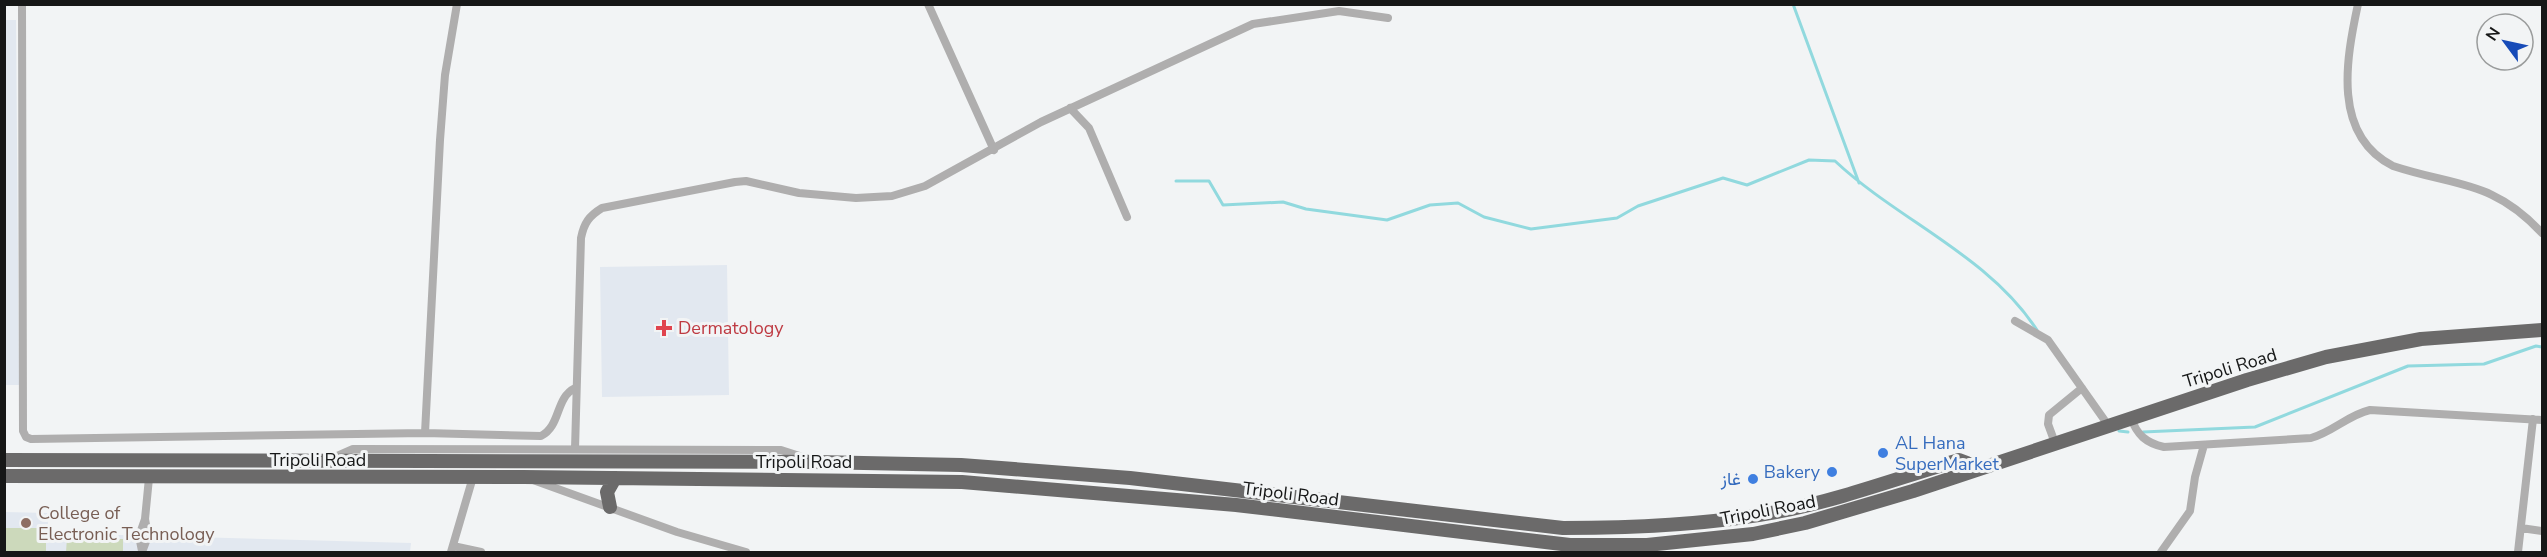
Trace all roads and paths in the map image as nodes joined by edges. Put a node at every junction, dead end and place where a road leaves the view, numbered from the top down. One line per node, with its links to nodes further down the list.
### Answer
1 (22, 4): 18 (street)
2 (457, 4): 18 (street)
3 (928, 4): 8 (street)
4 (2358, 4): 10 (street)
5 (1340, 8): 6 (street); 7 (street)
6 (1388, 18)
7 (1070, 108): 8 (street); 9 (street)
8 (993, 150): 13 (street)
9 (1127, 217)
10 (2542, 233)
11 (2015, 321): 14 (street)
12 (2542, 330): 15 (highway, Tripoli Road)
13 (575, 388): 18 (street); 21 (street)
14 (2082, 388): 17 (street); 19 (street)
15 (2131, 418): 17 (highway, Tripoli Road); 20 (street)
16 (2538, 420): 20 (street); 32 (street)
17 (2108, 425): 19 (highway, Tripoli Road)
18 (425, 433)
19 (2055, 443): 25 (highway, Tripoli Road)
20 (2204, 445): 40 (street)
21 (575, 449): 23 (street); 24 (street)
22 (4, 460): 23 (highway)
23 (327, 461): 24 (highway)
24 (815, 462): 25 (highway)
25 (1974, 470): 36 (highway, Tripoli Road)
26 (4, 476): 29 (highway, Tripoli Road)
27 (473, 477): 28 (highway, Tripoli Road); 29 (highway, Tripoli Road); 34 (street)
28 (524, 477): 30 (highway, Tripoli Road); 31 (street)
29 (149, 478): 37 (street)
30 (615, 478): 31 (highway); 35 (highway, Tripoli Road)
31 (610, 507): 39 (street)
32 (2521, 528): 33 (street); 41 (street)
33 (2542, 531)
34 (452, 549): 38 (street)
35 (1568, 549): 36 (highway, Tripoli Road)
36 (1608, 549)
37 (142, 552)
38 (481, 552)
39 (746, 552)
40 (2161, 552)
41 (2518, 552)

